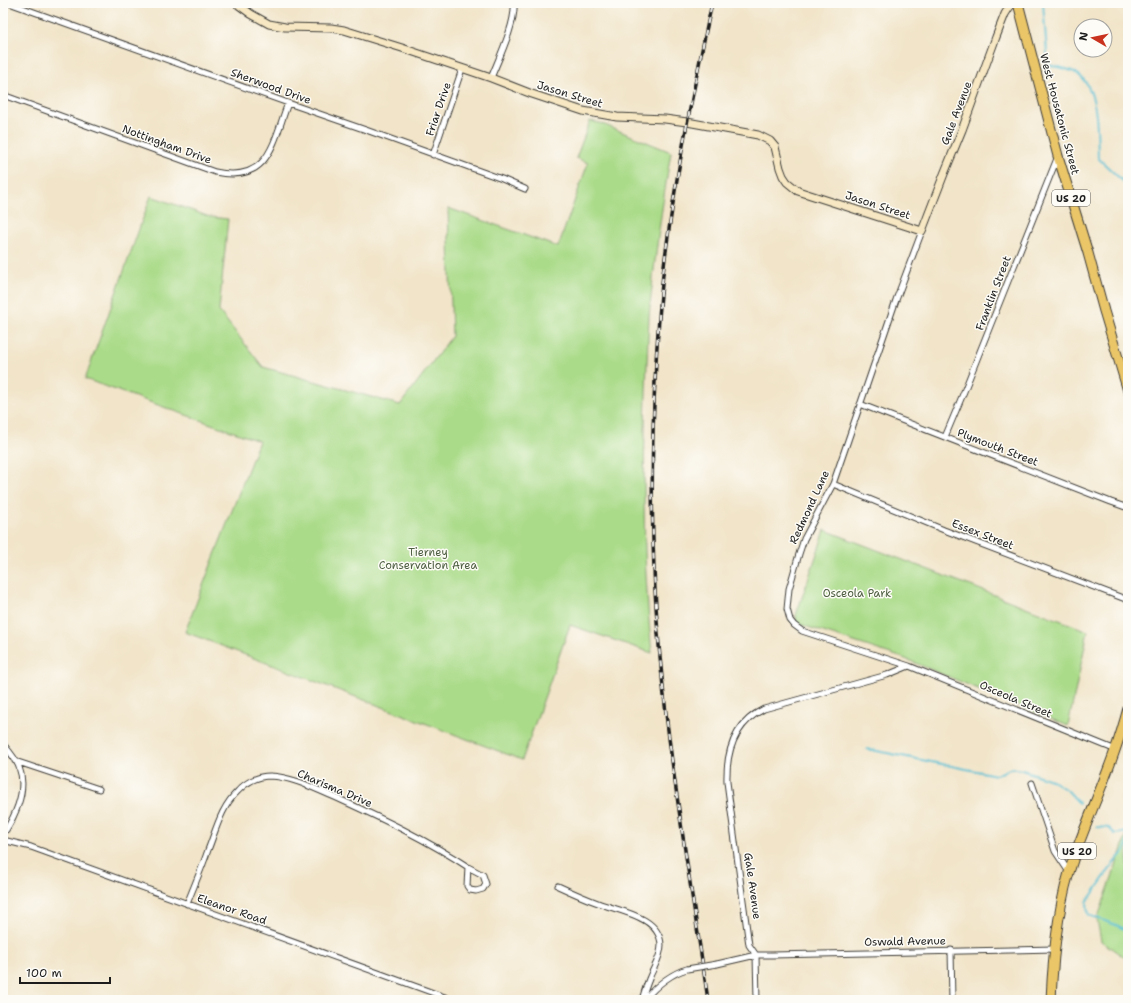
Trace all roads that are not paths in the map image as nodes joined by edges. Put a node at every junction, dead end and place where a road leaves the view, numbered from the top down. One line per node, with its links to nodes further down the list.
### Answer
1 (4, 3): 7 (street)
2 (9, 3): 11 (street, Sherwood Drive)
3 (236, 3): 8 (street, Jason Street)
4 (514, 3): 9 (street)
5 (1012, 3): 15 (street, Gale Avenue)
6 (1018, 3): 13 (highway, West Housatonic Street / US 20)
7 (3, 7)
8 (462, 69): 9 (street, Jason Street); 12 (street, Friar Drive)
9 (491, 78): 15 (street, Jason Street)
10 (3, 95): 11 (street, Nottingham Drive)
11 (288, 104): 12 (street, Sherwood Drive)
12 (432, 155): 14 (street, Sherwood Drive)
13 (1058, 156): 16 (highway, West Housatonic Street / US 20); 18 (street, Franklin Street)
14 (524, 189)
15 (922, 231): 17 (street, Redmond Lane)
16 (1128, 391)
17 (860, 404): 18 (street, Plymouth Street); 19 (street, Redmond Lane)
18 (945, 437): 20 (street, Plymouth Street)
19 (833, 484): 21 (street, Essex Street); 22 (street, Redmond Lane)
20 (1128, 508)
21 (1128, 600)
22 (909, 666): 25 (street, Osceola Street); 37 (street, Gale Avenue)
23 (1128, 708): 25 (highway, US 20)
24 (3, 744): 26 (street)
25 (1116, 750): 32 (highway, US 20)
26 (15, 761): 28 (street); 29 (street)
27 (1032, 783): 32 (street)
28 (99, 789)
29 (3, 831)
30 (3, 840): 34 (street, Eleanor Road)
31 (468, 867): 31 (street, Charisma Drive); 34 (street, Charisma Drive)
32 (1070, 872): 35 (highway, US 20)
33 (558, 886): 39 (street)
34 (187, 904): 38 (street, Eleanor Road)
35 (1055, 949): 36 (street, Oswald Avenue); 42 (highway, US 20)
36 (951, 950): 37 (street, Oswald Avenue); 41 (street)
37 (756, 955): 39 (street, bridge); 40 (street)
38 (454, 1000)
39 (643, 1000)
40 (757, 1000)
41 (952, 1000)
42 (1051, 1000)

